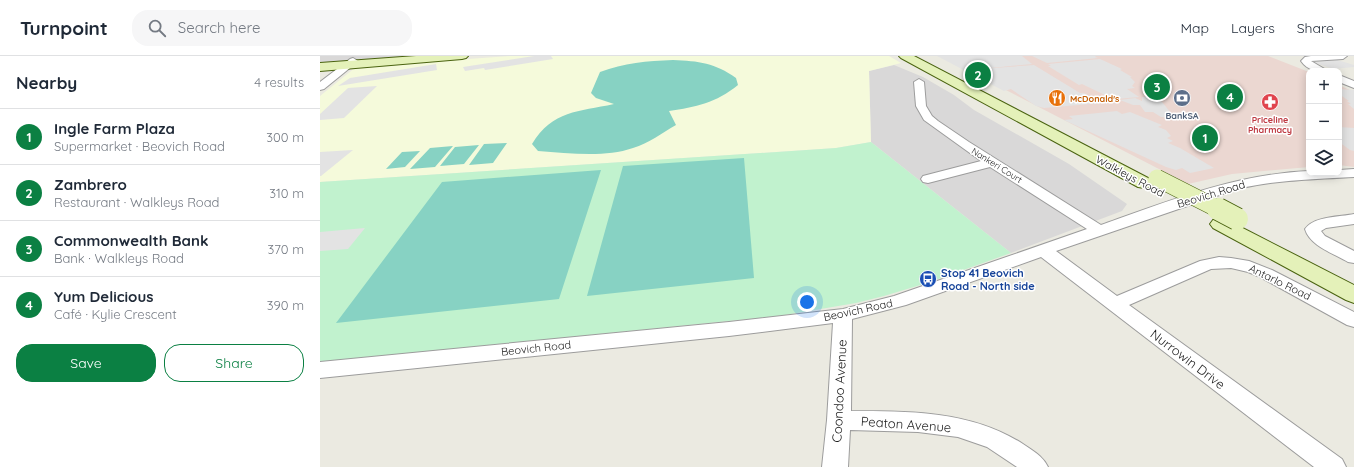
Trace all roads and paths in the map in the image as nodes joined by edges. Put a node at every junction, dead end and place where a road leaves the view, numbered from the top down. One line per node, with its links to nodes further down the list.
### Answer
1 (413, 56): 7 (main road)
2 (462, 56): 7 (main road)
3 (905, 56): 17 (main road, Walkleys Road)
4 (920, 56): 17 (main road, Walkleys Road)
5 (1343, 56): 9 (street)
6 (320, 63): 7 (main road)
7 (350, 63): 8 (main road); 13 (street)
8 (320, 67)
9 (1316, 68)
10 (1342, 79): 12 (street)
11 (919, 82): 14 (street, Nankeri Court)
12 (1354, 85)
13 (320, 87)
14 (992, 162): 16 (street); 20 (street, Nankeri Court)
15 (1354, 173): 20 (street, Beovich Road)
16 (928, 179)
17 (1150, 181): 19 (main road, Walkleys Road)
18 (1354, 219): 22 (street)
19 (1228, 222): 23 (main road, Walkleys Road); 24 (main road, Walkleys Road)
20 (1100, 231): 21 (street, Beovich Road)
21 (1043, 250): 25 (street, Nurrowin Drive); 26 (street, Beovich Road)
22 (1354, 258)
23 (1354, 279)
24 (1354, 295)
25 (1114, 304): 27 (street, Antarlo Road); 32 (street, Nurrowin Drive)
26 (843, 315): 28 (street, Beovich Road); 29 (street, Coondoo Avenue)
27 (1354, 320)
28 (320, 370)
29 (838, 420): 30 (street, Coondoo Avenue); 31 (street, Peaton Avenue)
30 (835, 467)
31 (1035, 467)
32 (1333, 467)

